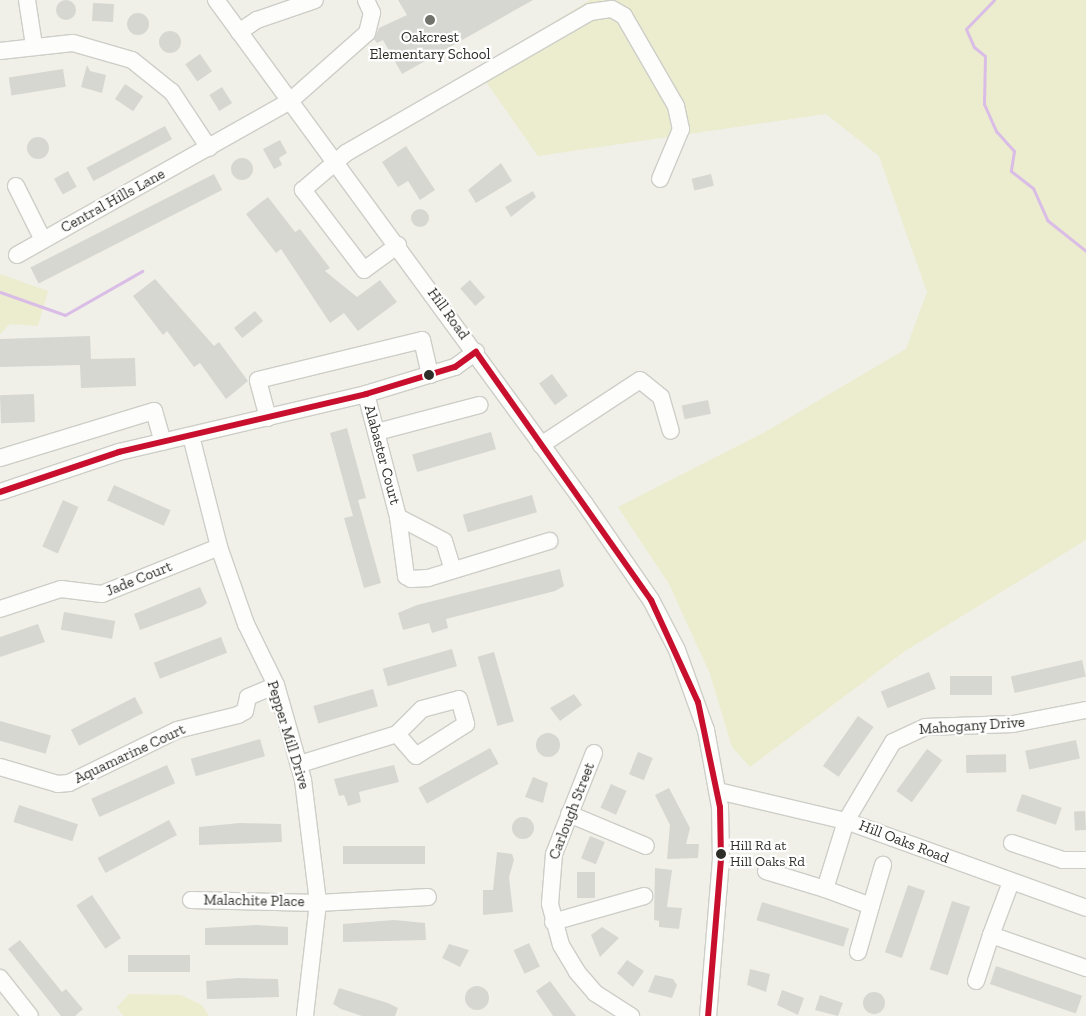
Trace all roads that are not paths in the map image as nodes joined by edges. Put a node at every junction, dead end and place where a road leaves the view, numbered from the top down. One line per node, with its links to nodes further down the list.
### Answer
1 (27, 0): 6 (street)
2 (216, 0): 5 (street, Hill Road)
3 (315, 0): 5 (street)
4 (366, 0): 8 (street, Central Hills Lane)
5 (239, 32): 8 (street, Hill Road)
6 (34, 45): 7 (street); 9 (street)
7 (0, 51)
8 (289, 102): 9 (street, Central Hills Lane); 10 (street, Hill Road)
9 (209, 148): 13 (street, Central Hills Lane)
10 (337, 163): 11 (street); 14 (street, Hill Road); 14 (street)
11 (660, 179)
12 (16, 186): 13 (street)
13 (43, 240): 15 (street, Central Hills Lane)
14 (398, 245): 16 (street, Hill Road)
15 (17, 255)
16 (476, 352): 17 (street); 25 (street, Hill Road)
17 (430, 375): 18 (street); 20 (street)
18 (366, 394): 20 (street); 22 (street, Alabaster Court)
19 (479, 405): 22 (street)
20 (268, 418): 23 (street)
21 (671, 430): 25 (street)
22 (377, 432): 28 (street, Alabaster Court)
23 (191, 436): 24 (street); 30 (street, Pepper Mill Drive)
24 (163, 442): 26 (street); 27 (street)
25 (541, 445): 39 (street, Hill Road)
26 (0, 458)
27 (0, 492)
28 (398, 517): 31 (street, Alabaster Court); 31 (street, Alabaster Court)
29 (549, 540): 31 (street, Alabaster Court)
30 (219, 547): 32 (street, Jade Court); 33 (street, Pepper Mill Drive)
31 (453, 570)
32 (0, 609)
33 (276, 685): 37 (street, Pepper Mill Drive); 38 (street, Aquamarine Court)
34 (1086, 710): 41 (street, Mahogany Drive)
35 (397, 734): 37 (street)
36 (594, 753): 40 (street, Carlough Street)
37 (300, 764): 52 (street, Pepper Mill Drive)
38 (0, 767)
39 (718, 791): 41 (street, Hill Oaks Road); 64 (street, Hill Road)
40 (569, 814): 43 (street); 55 (street, Carlough Street)
41 (846, 820): 47 (street, Hill Oaks Road); 48 (street, Mahogany Drive)
42 (1012, 843): 44 (street)
43 (646, 846)
44 (1086, 860)
45 (883, 865): 53 (street)
46 (766, 872): 48 (street)
47 (1011, 882): 54 (street, Hill Oaks Road); 56 (street)
48 (825, 889): 53 (street)
49 (644, 896): 55 (street)
50 (428, 897): 52 (street, Malachite Place)
51 (191, 900): 52 (street, Malachite Place)
52 (318, 903): 62 (street, Pepper Mill Drive)
53 (871, 906): 57 (street)
54 (1086, 908)
55 (553, 922): 63 (street, Carlough Street)
56 (991, 935): 58 (street); 60 (street)
57 (858, 952)
58 (1086, 968)
59 (0, 978): 61 (street)
60 (976, 980)
61 (30, 1016)
62 (305, 1016)
63 (630, 1016)
64 (708, 1016)

